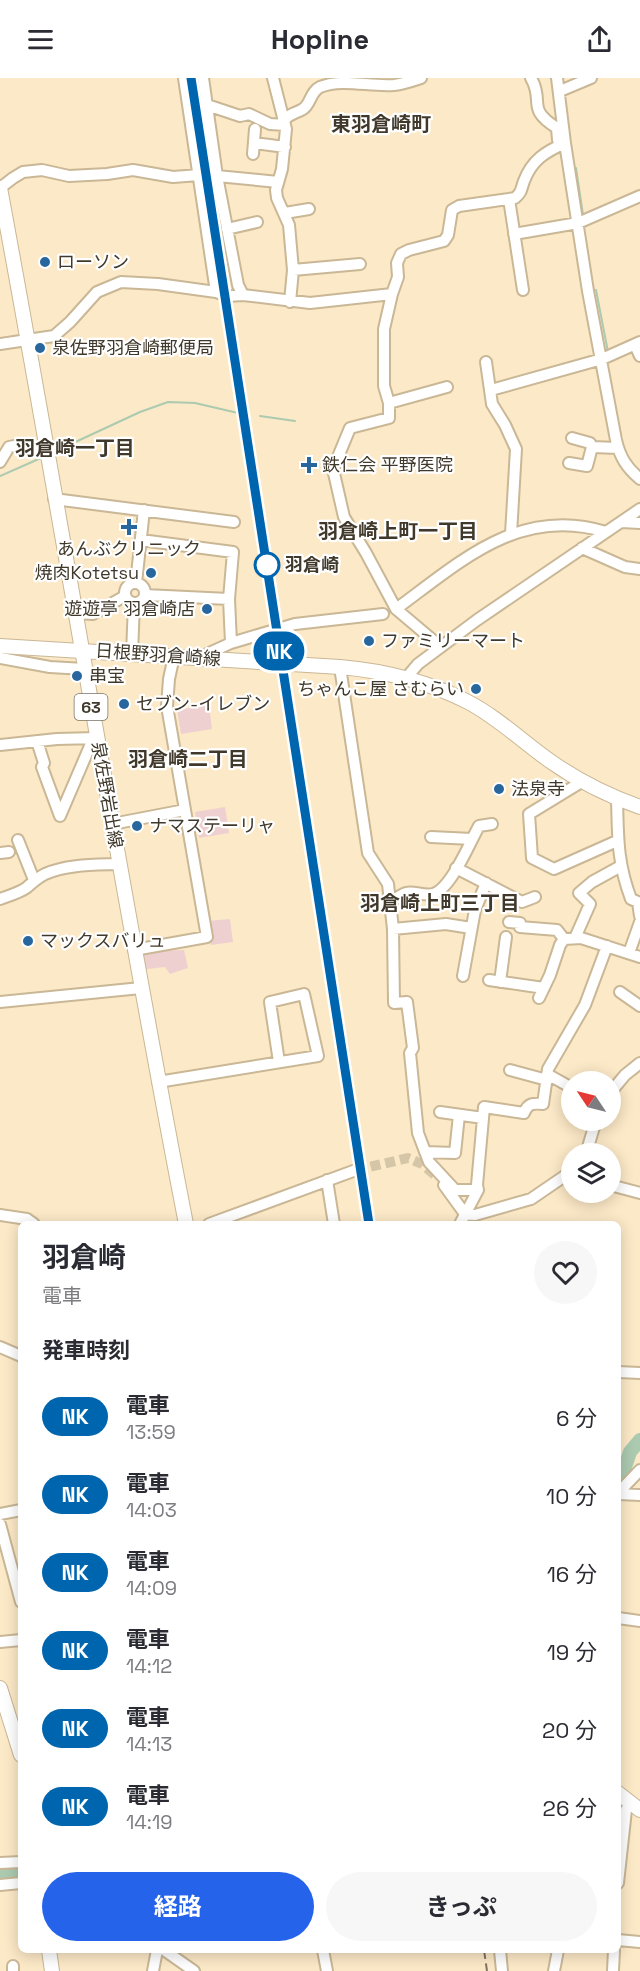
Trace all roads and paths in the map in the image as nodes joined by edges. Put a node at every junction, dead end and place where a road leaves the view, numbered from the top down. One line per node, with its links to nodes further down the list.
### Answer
1 (184, 78): 15 (street)
2 (203, 78): 10 (street)
3 (273, 78): 11 (street)
4 (421, 78): 8 (street)
5 (531, 78): 13 (street)
6 (557, 78): 9 (street)
7 (591, 78): 9 (street)
8 (377, 81): 11 (street)
9 (560, 91): 13 (street)
10 (207, 105): 11 (street); 16 (street)
11 (284, 123): 14 (street)
12 (255, 129): 14 (street)
13 (562, 145): 20 (street); 24 (street)
14 (285, 147): 17 (street)
15 (199, 175): 18 (street); 30 (street)
16 (217, 177): 17 (street); 25 (street)
17 (278, 182): 22 (street)
18 (0, 188): 34 (main road, 泉佐野岩出線 / 63)
19 (640, 196): 24 (street)
20 (509, 199): 26 (street); 31 (street)
21 (309, 208): 22 (street)
22 (285, 213): 28 (street)
23 (256, 222): 25 (street)
24 (578, 224): 26 (street); 38 (street)
25 (227, 229): 32 (street)
26 (514, 234): 29 (street)
27 (360, 264): 28 (street)
28 (293, 270): 33 (street)
29 (524, 290)
30 (216, 292): 32 (street); 34 (street)
31 (392, 294): 33 (street); 42 (street)
32 (243, 296): 33 (street)
33 (290, 302)
34 (28, 340): 36 (street); 46 (main road, 泉佐野岩出線 / 63)
35 (637, 343): 37 (street); 38 (street)
36 (0, 344)
37 (640, 356)
38 (602, 359): 41 (street); 45 (street)
39 (486, 362): 41 (street)
40 (447, 387): 42 (street)
41 (490, 390): 57 (street)
42 (389, 403): 65 (street)
43 (572, 438): 44 (street)
44 (592, 447): 45 (street); 48 (street)
45 (618, 448): 49 (street)
46 (46, 453): 47 (street); 50 (main road, 泉佐野岩出線 / 63)
47 (0, 462)
48 (569, 463)
49 (640, 479)
50 (54, 499): 52 (street); 66 (main road, 泉佐野岩出線 / 63)
51 (640, 509): 54 (street)
52 (144, 510): 53 (street); 58 (street)
53 (234, 522)
54 (621, 522): 55 (street); 56 (street)
55 (640, 523)
56 (606, 531): 57 (street); 59 (street)
57 (511, 534): 65 (street)
58 (141, 540): 61 (street); 63 (street)
59 (582, 548): 60 (street); 70 (street)
60 (640, 569)
61 (136, 583): 62 (street); 64 (street)
62 (145, 595): 63 (street); 64 (street)
63 (229, 598): 68 (street)
64 (129, 599): 66 (street); 72 (street)
65 (396, 609): 70 (street)
66 (75, 613): 71 (main road, 泉佐野岩出線 / 63)
67 (383, 614): 68 (street)
68 (231, 643): 75 (street)
69 (0, 646): 71 (main road, 日根野羽倉崎線)
70 (441, 647): 78 (street)
71 (81, 650): 72 (main road, 日根野羽倉崎線); 77 (main road, 泉佐野岩出線 / 63)
72 (132, 654): 73 (main road, 日根野羽倉崎線)
73 (174, 656): 75 (main road, 日根野羽倉崎線); 85 (street)
74 (0, 658): 77 (street)
75 (198, 658): 76 (main road, 日根野羽倉崎線)
76 (340, 667): 78 (main road, 日根野羽倉崎線); 99 (street)
77 (84, 669): 79 (main road, 泉佐野岩出線 / 63)
78 (407, 677): 82 (main road, 日根野羽倉崎線)
79 (95, 739): 80 (street); 80 (street); 86 (main road, 泉佐野岩出線 / 63)
80 (37, 741): 81 (street)
81 (0, 745)
82 (583, 781): 83 (main road, 日根野羽倉崎線); 91 (street)
83 (617, 798): 84 (main road, 日根野羽倉崎線); 91 (street)
84 (640, 807)
85 (185, 810): 86 (street); 108 (street)
86 (112, 824): 92 (main road, 泉佐野岩出線 / 63)
87 (492, 824): 89 (street)
88 (430, 837): 89 (street)
89 (472, 839): 94 (street)
90 (18, 840): 95 (street)
91 (617, 841): 93 (street)
92 (120, 864): 95 (street); 108 (main road, 泉佐野岩出線 / 63)
93 (621, 866): 100 (street); 106 (street)
94 (456, 868): 96 (street); 99 (street)
95 (34, 880): 98 (street)
96 (486, 884): 97 (street); 103 (street)
97 (535, 897)
98 (0, 899)
99 (390, 903): 104 (street)
100 (640, 911)
101 (509, 922): 106 (street)
102 (640, 922): 109 (street)
103 (471, 928): 104 (street); 111 (street)
104 (393, 929): 126 (street)
105 (506, 937): 106 (street)
106 (570, 938): 107 (street)
107 (608, 946): 109 (street); 119 (street)
108 (134, 950): 112 (main road, 泉佐野岩出線 / 63)
109 (629, 953): 110 (street)
110 (640, 957)
111 (463, 976)
112 (141, 988): 114 (street); 121 (main road, 泉佐野岩出線 / 63)
113 (620, 992): 115 (street)
114 (0, 1002)
115 (640, 1006)
116 (279, 1062): 116 (street); 121 (street)
117 (640, 1063): 120 (street)
118 (510, 1070): 119 (street)
119 (547, 1077): 122 (street); 125 (street)
120 (621, 1080)
121 (158, 1082): 137 (main road, 泉佐野岩出線 / 63)
122 (561, 1083)
123 (440, 1112): 124 (street)
124 (459, 1115): 125 (street); 126 (street)
125 (483, 1118): 132 (street)
126 (425, 1152): 132 (street)
127 (356, 1170): 130 (street)
128 (435, 1175): 135 (street)
129 (561, 1178): 135 (street)
130 (327, 1180): 138 (street); 139 (street)
131 (621, 1188): 133 (street)
132 (478, 1190): 135 (street)
133 (640, 1193)
134 (0, 1215): 136 (street)
135 (463, 1219)
136 (29, 1221)
137 (185, 1221)
138 (217, 1221)
139 (334, 1221)
140 (0, 1347): 141 (street)
141 (18, 1355)
142 (621, 1372): 143 (street)
143 (640, 1373)
144 (640, 1470): 145 (street)
145 (621, 1491)
146 (621, 1494): 147 (street)
147 (640, 1495)
148 (18, 1511): 149 (street)
149 (0, 1514)
150 (0, 1524): 151 (street)
151 (18, 1591)
152 (621, 1618): 153 (street)
153 (640, 1621)
154 (18, 1640): 155 (street)
155 (0, 1642)
156 (0, 1688): 157 (main road)
157 (18, 1745)
158 (629, 1808): 160 (street)
159 (18, 1862): 161 (street)
160 (621, 1862)
161 (0, 1863)
162 (18, 1883): 163 (street)
163 (0, 1885)
164 (621, 1940): 165 (street)
165 (640, 1942)
166 (50, 1953): 173 (main road)
167 (156, 1953): 174 (street)
168 (168, 1953): 175 (street)
169 (324, 1953): 176 (street)
170 (500, 1953): 177 (street)
171 (557, 1953): 178 (street)
172 (614, 1953): 179 (street)
173 (52, 1971)
174 (153, 1971)
175 (194, 1971)
176 (327, 1971)
177 (502, 1971)
178 (554, 1971)
179 (613, 1971)

